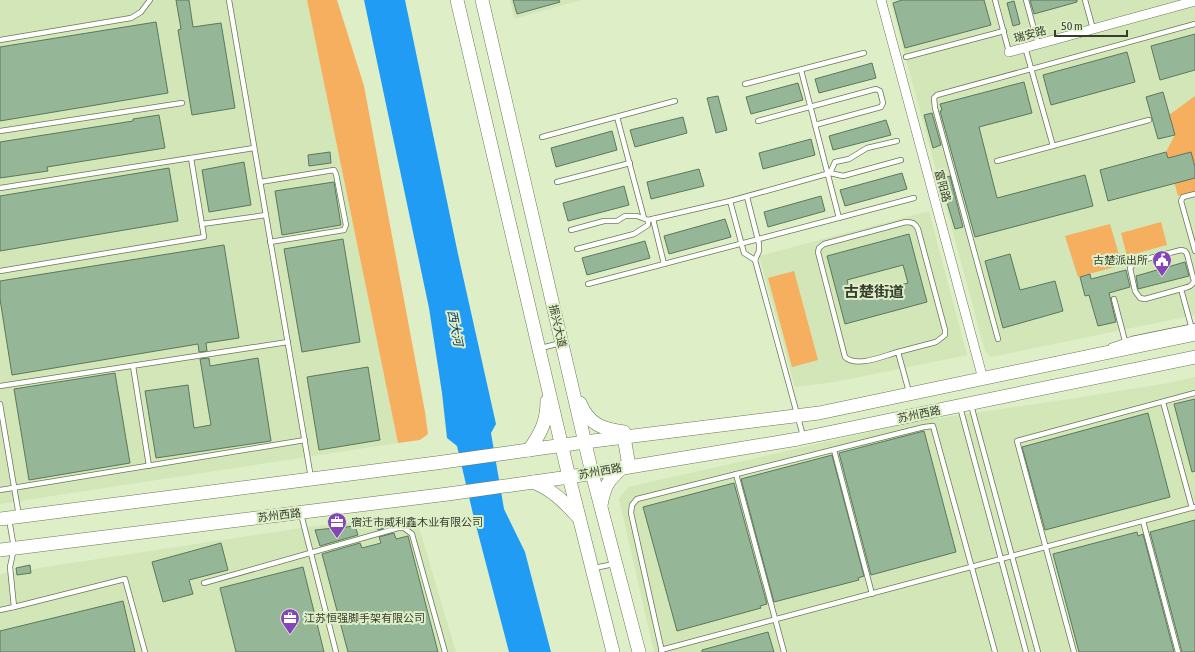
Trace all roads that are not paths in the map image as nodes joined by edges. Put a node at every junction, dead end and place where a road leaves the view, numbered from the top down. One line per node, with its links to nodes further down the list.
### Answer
1 (150, 0): 13 (lane)
2 (229, 0): 33 (lane)
3 (457, 0): 67 (main road)
4 (482, 0): 66 (main road, 振兴大道)
5 (881, 0): 73 (street, 富阳路)
6 (995, 0): 12 (lane)
7 (1026, 0): 14 (lane)
8 (1085, 0): 11 (lane)
9 (1195, 1): 11 (street, 瑞安路)
10 (1195, 24): 19 (lane)
11 (1093, 29): 14 (street, 瑞安路)
12 (1004, 31): 16 (lane); 18 (lane)
13 (0, 40)
14 (1038, 44): 15 (street, 瑞安路)
15 (1025, 47): 16 (street, 瑞安路); 19 (lane)
16 (1009, 52)
17 (864, 53): 20 (lane)
18 (906, 57)
19 (1031, 69): 32 (lane); 63 (lane)
20 (801, 70): 21 (lane); 24 (lane)
21 (745, 84)
22 (675, 102): 25 (lane)
23 (182, 103): 29 (lane)
24 (810, 107): 27 (lane); 28 (lane); 28 (lane)
25 (617, 117): 30 (lane); 37 (lane)
26 (1149, 120): 32 (lane)
27 (758, 121)
28 (815, 125): 38 (lane)
29 (0, 131)
30 (542, 138)
31 (897, 141): 38 (lane)
32 (1053, 146): 36 (lane)
33 (254, 148): 34 (lane); 39 (lane)
34 (191, 158): 41 (lane); 49 (lane)
35 (901, 160): 38 (lane)
36 (997, 161)
37 (630, 163): 40 (lane); 48 (lane)
38 (829, 174): 43 (lane); 47 (lane)
39 (260, 182): 46 (lane); 52 (lane)
40 (557, 182)
41 (0, 188)
42 (1195, 194): 55 (lane)
43 (747, 197): 45 (lane); 51 (lane)
44 (914, 198): 47 (lane)
45 (730, 201): 48 (lane); 53 (lane)
46 (266, 215): 49 (lane); 52 (lane)
47 (839, 218): 51 (lane)
48 (648, 219): 50 (lane); 54 (lane); 57 (lane)
49 (202, 224): 58 (lane)
50 (571, 230)
51 (758, 240): 53 (lane); 56 (lane)
52 (270, 242): 65 (lane)
53 (741, 244): 56 (lane); 57 (lane)
54 (577, 249)
55 (1195, 251)
56 (755, 260): 81 (lane)
57 (664, 264): 59 (lane)
58 (0, 271)
59 (588, 284)
60 (1181, 289): 60 (lane); 62 (lane)
61 (1114, 299): 64 (lane)
62 (1194, 330): 64 (lane); 69 (main road, 苏州西路)
63 (998, 339)
64 (1125, 341): 69 (lane)
65 (288, 342): 71 (lane); 85 (lane)
66 (562, 342): 67 (lane); 74 (main road, 振兴大道)
67 (539, 348): 72 (main road)
68 (898, 352): 68 (lane); 77 (lane)
69 (1083, 357): 73 (main road, 苏州西路)
70 (1195, 357): 80 (main road, 苏州西路)
71 (133, 366): 75 (lane); 90 (lane)
72 (546, 377): 87 (main road); 88 (main road)
73 (983, 378): 77 (main road, 苏州西路)
74 (571, 383): 82 (main road); 86 (main road, 振兴大道)
75 (0, 386)
76 (1195, 393): 78 (lane)
77 (910, 394): 81 (main road, 苏州西路)
78 (1163, 402): 100 (lane); 105 (lane)
79 (0, 404): 97 (lane)
80 (965, 404): 84 (main road, 苏州西路); 109 (lane); 110 (lane)
81 (797, 415): 82 (main road, 苏州西路); 84 (lane)
82 (646, 434): 83 (main road, 苏州西路)
83 (624, 437): 86 (main road, 苏州西路); 91 (main road)
84 (803, 438): 91 (main road, 苏州西路)
85 (305, 440): 90 (lane); 95 (lane)
86 (585, 442): 87 (main road, 苏州西路); 92 (main road, 振兴大道)
87 (562, 445): 88 (main road, 苏州西路); 94 (main road)
88 (524, 450): 95 (main road, 苏州西路)
89 (834, 450): 93 (lane); 112 (lane); 115 (lane)
90 (149, 466): 97 (lane)
91 (626, 466): 92 (main road, 苏州西路); 99 (main road)
92 (592, 473): 94 (main road, 苏州西路); 99 (main road, 振兴大道)
93 (736, 474): 118 (lane); 119 (lane)
94 (569, 477): 96 (main road, 苏州西路); 103 (main road)
95 (311, 478): 102 (main road, 苏州西路)
96 (527, 483): 101 (main road, 苏州西路); 103 (main road)
97 (14, 488): 98 (lane); 102 (lane)
98 (0, 490)
99 (601, 507): 111 (main road, 振兴大道)
100 (1193, 508): 104 (lane)
101 (301, 512): 106 (main road, 苏州西路); 108 (lane)
102 (9, 517): 106 (lane)
103 (580, 519): 113 (main road)
104 (1143, 521): 105 (lane); 130 (lane)
105 (1046, 547): 109 (lane); 129 (lane)
106 (14, 548): 107 (main road, 苏州西路); 116 (lane)
107 (0, 550)
108 (311, 553): 114 (lane); 121 (lane); 122 (lane)
109 (1013, 556): 110 (lane); 128 (lane)
110 (1001, 559): 112 (lane); 127 (lane)
111 (616, 564): 113 (lane); 124 (main road, 振兴大道)
112 (971, 567): 115 (lane); 126 (lane)
113 (592, 569): 123 (main road)
114 (204, 583)
115 (872, 594): 118 (lane)
116 (14, 607): 117 (lane); 120 (lane)
117 (0, 610)
118 (775, 619): 119 (lane); 125 (lane)
119 (662, 651)
120 (145, 652)
121 (336, 652)
122 (444, 652)
123 (612, 652)
124 (638, 652)
125 (784, 652)
126 (995, 652)
127 (1026, 652)
128 (1038, 652)
129 (1074, 652)
130 (1178, 652)

